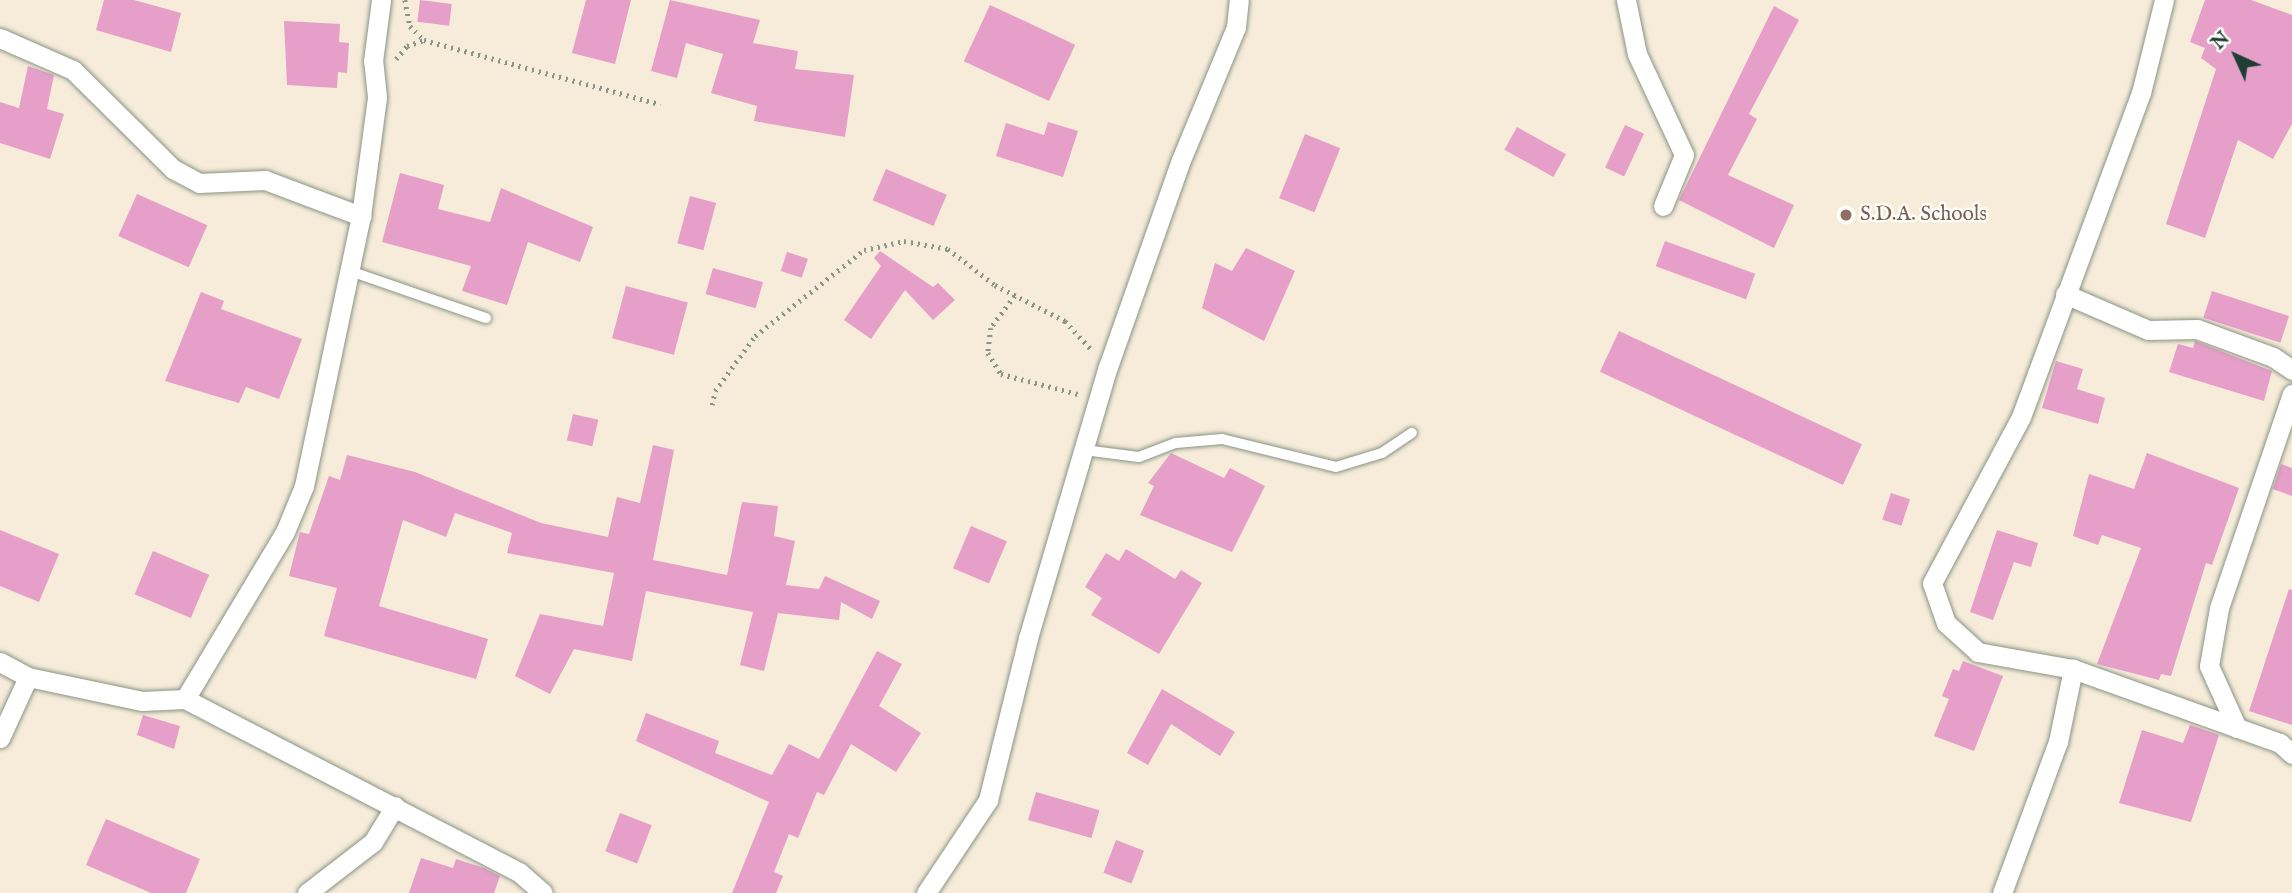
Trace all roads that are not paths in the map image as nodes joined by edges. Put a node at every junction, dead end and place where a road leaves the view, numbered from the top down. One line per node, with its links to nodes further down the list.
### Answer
1 (381, 0): 7 (street)
2 (1239, 0): 14 (street)
3 (1626, 0): 6 (street)
4 (2164, 0): 9 (street)
5 (0, 38): 7 (street)
6 (1663, 206)
7 (361, 216): 8 (street)
8 (350, 271): 10 (lane); 18 (street)
9 (2064, 294): 11 (street); 16 (street)
10 (486, 318)
11 (2292, 370)
12 (2292, 394): 19 (street)
13 (1412, 433): 14 (lane)
14 (1084, 450): 25 (street)
15 (0, 662): 17 (street)
16 (2073, 669): 19 (street); 26 (street)
17 (28, 677): 18 (street); 20 (street)
18 (185, 699): 22 (street)
19 (2237, 728): 21 (street)
20 (0, 738)
21 (2292, 754)
22 (395, 806): 23 (street); 24 (street)
23 (307, 893)
24 (544, 893)
25 (926, 893)
26 (2002, 893)

